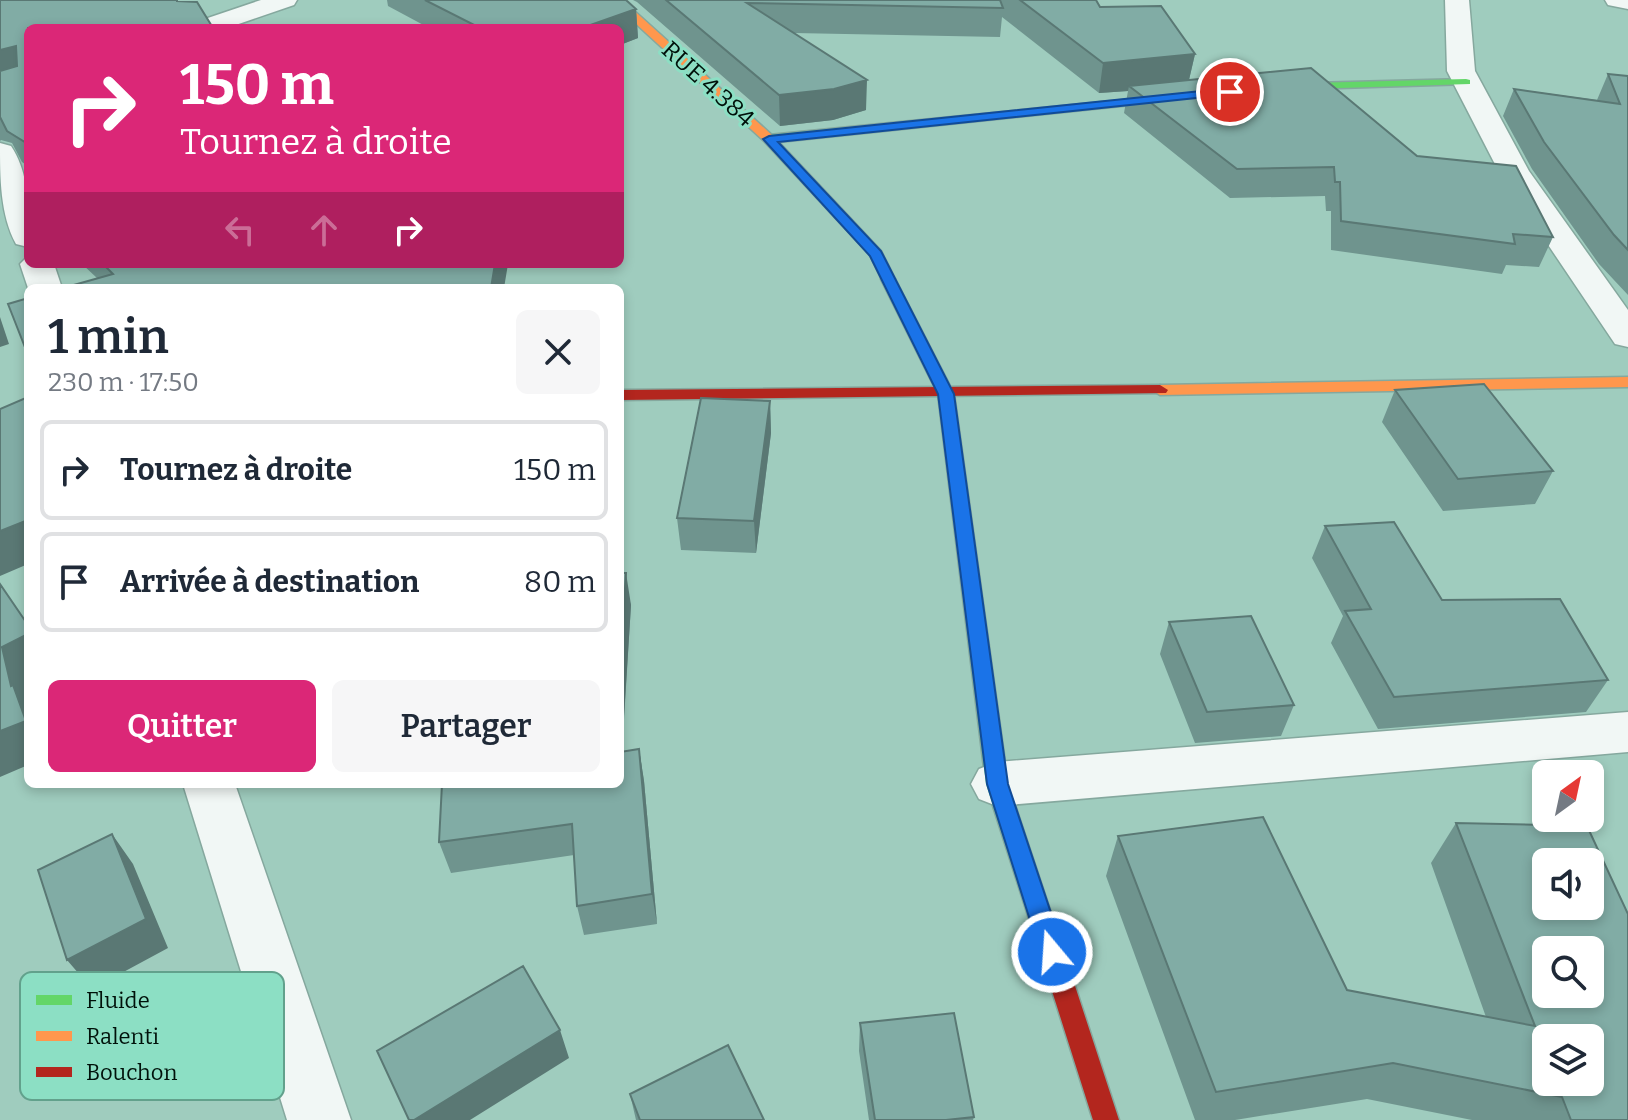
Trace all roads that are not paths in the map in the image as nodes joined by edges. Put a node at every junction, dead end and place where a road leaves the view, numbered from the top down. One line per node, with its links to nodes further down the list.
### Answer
1 (285, 0): 6 (street)
2 (605, 0): 10 (street, RUE 4.384)
3 (1457, 0): 7 (street)
4 (1617, 0): 5 (street)
5 (1628, 2)
6 (214, 24)
7 (1466, 82): 8 (street); 13 (street)
8 (1260, 89)
9 (1197, 95): 10 (street)
10 (769, 139): 15 (street, RUE 4.384)
11 (0, 152): 12 (street)
12 (24, 225)
13 (1628, 336)
14 (1628, 382): 15 (street)
15 (946, 394): 16 (street); 18 (street, RUE 4.384)
16 (624, 395)
17 (1628, 732): 18 (street)
18 (997, 784): 23 (street, RUE 4.384)
19 (210, 788): 20 (street)
20 (271, 972)
21 (284, 1013): 22 (street)
22 (319, 1120)
23 (1106, 1120)

